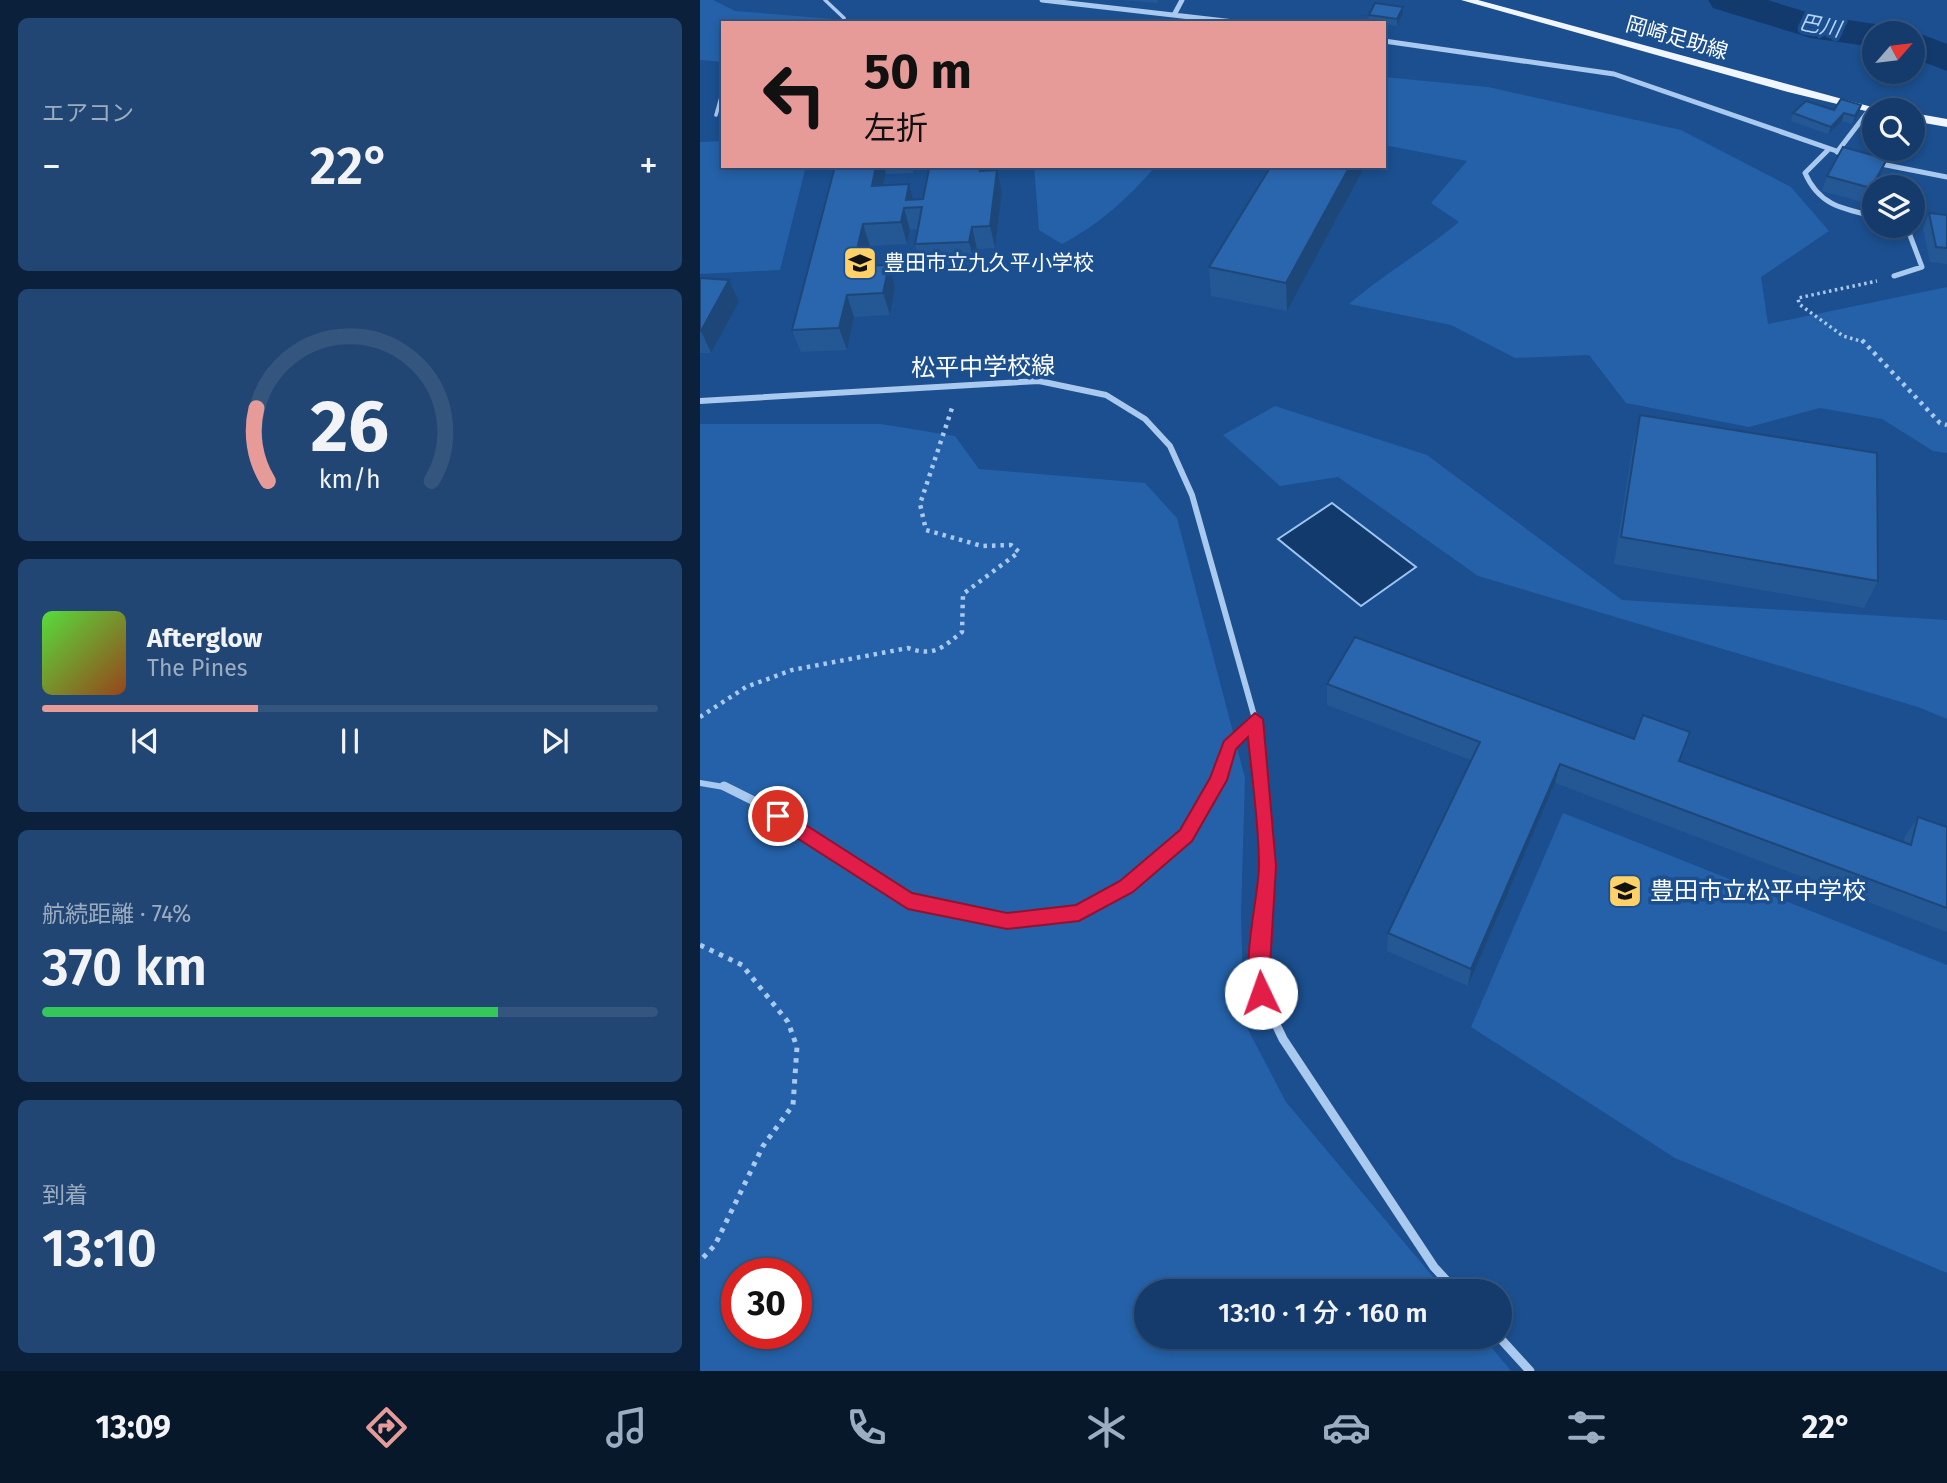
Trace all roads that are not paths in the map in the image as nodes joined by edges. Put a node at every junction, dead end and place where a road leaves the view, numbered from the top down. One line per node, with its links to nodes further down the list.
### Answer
1 (825, 0): 6 (lane)
2 (1042, 0): 5 (street)
3 (1182, 0): 5 (street)
4 (1466, 0): 10 (main road, 岡崎足助線)
5 (1174, 15): 7 (street)
6 (844, 21)
7 (1226, 21)
8 (1386, 41): 15 (street)
9 (721, 97): 11 (lane)
10 (1862, 107)
11 (716, 115)
12 (1925, 119): 13 (main road)
13 (1947, 123)
14 (1862, 124): 16 (street)
15 (1829, 149): 16 (street); 20 (street)
16 (1838, 152): 17 (street)
17 (1851, 156)
18 (1873, 161): 19 (street)
19 (1947, 177)
20 (1862, 213)
21 (1911, 238): 22 (street)
22 (1894, 276)
23 (700, 401): 24 (street, 松平中学校線)
24 (1255, 719): 25 (street); 26 (street, 松平中学校線)
25 (700, 783)
26 (1445, 1279)
27 (1510, 1349): 28 (street)
28 (1530, 1371)

